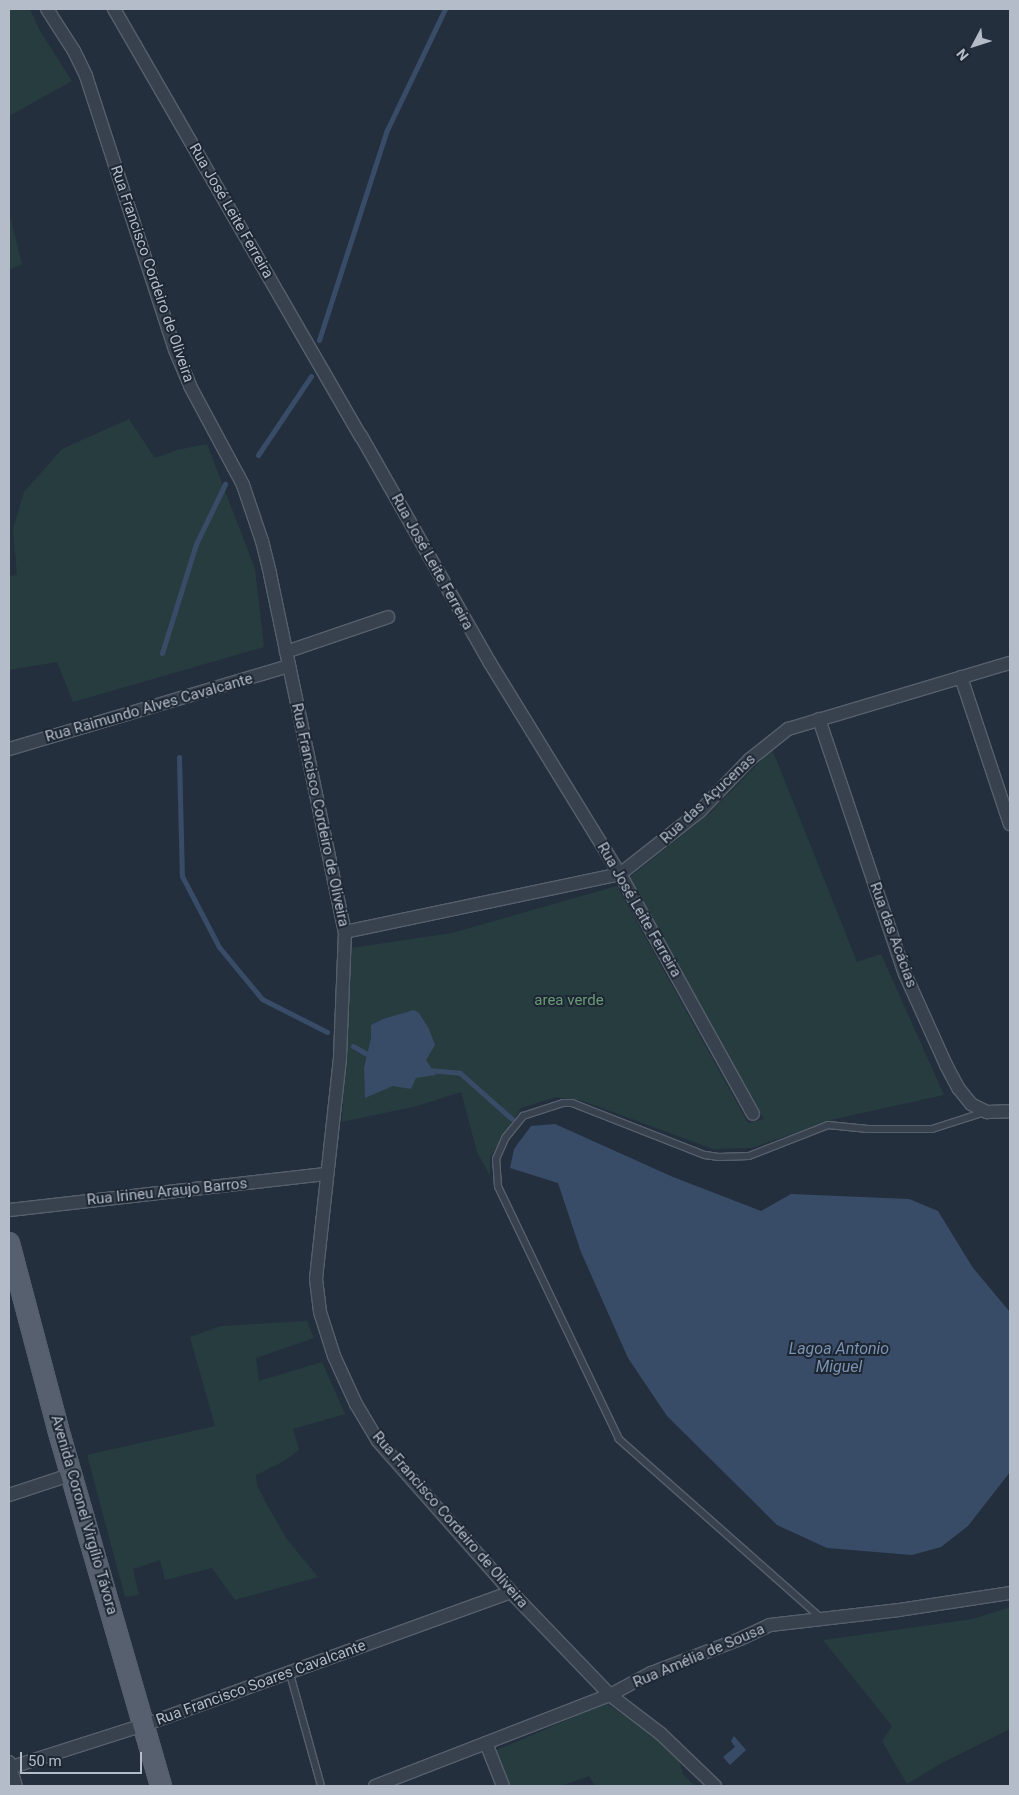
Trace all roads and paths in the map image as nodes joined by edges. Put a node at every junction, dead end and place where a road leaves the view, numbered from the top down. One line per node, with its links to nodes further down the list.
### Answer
1 (47, 9): 4 (street, Rua Francisco Cordeiro de Oliveira)
2 (114, 9): 11 (street, Rua José Leite Ferreira)
3 (388, 617): 4 (street)
4 (286, 652): 6 (street, Rua Francisco Cordeiro de Oliveira)
5 (1010, 663): 7 (street, Rua das Açucenas)
6 (289, 666): 9 (street, Rua Raimundo Alves Cavalcante); 12 (street, Rua Francisco Cordeiro de Oliveira)
7 (961, 677): 8 (street, Rua das Açucenas); 10 (street)
8 (819, 719): 11 (street, Rua das Açucenas); 14 (street, Rua das Acácias)
9 (9, 749)
10 (1010, 824)
11 (620, 874): 12 (street, Rua das Açucenas); 15 (street, Rua José Leite Ferreira)
12 (345, 932): 16 (street, Rua Francisco Cordeiro de Oliveira)
13 (1010, 1111): 14 (street)
14 (987, 1112): 23 (lane)
15 (753, 1114)
16 (326, 1174): 17 (street, Rua Irineu Araujo Barros); 21 (street, Rua Francisco Cordeiro de Oliveira)
17 (9, 1210)
18 (9, 1243): 19 (main road, Avenida Coronel Virgílio Távora)
19 (73, 1474): 20 (street); 26 (main road, Avenida Coronel Virgílio Távora)
20 (9, 1495)
21 (511, 1592): 24 (street, Rua Francisco Soares Cavalcante); 25 (street, Rua Francisco Cordeiro de Oliveira)
22 (1010, 1593): 23 (street, Rua Amélia de Sousa)
23 (821, 1618): 25 (street, Rua Amélia de Sousa)
24 (290, 1674): 26 (street, Rua Francisco Soares Cavalcante); 31 (lane)
25 (610, 1695): 27 (street, Rua Amélia de Sousa); 34 (street, Rua Francisco Cordeiro de Oliveira)
26 (144, 1726): 28 (street, Rua Francisco Soares Cavalcante); 30 (main road, Avenida Coronel Virgílio Távora)
27 (486, 1743): 32 (street, Rua Amélia de Sousa); 33 (street)
28 (9, 1765): 29 (street)
29 (16, 1786)
30 (161, 1786)
31 (321, 1786)
32 (375, 1786)
33 (503, 1786)
34 (715, 1786)

